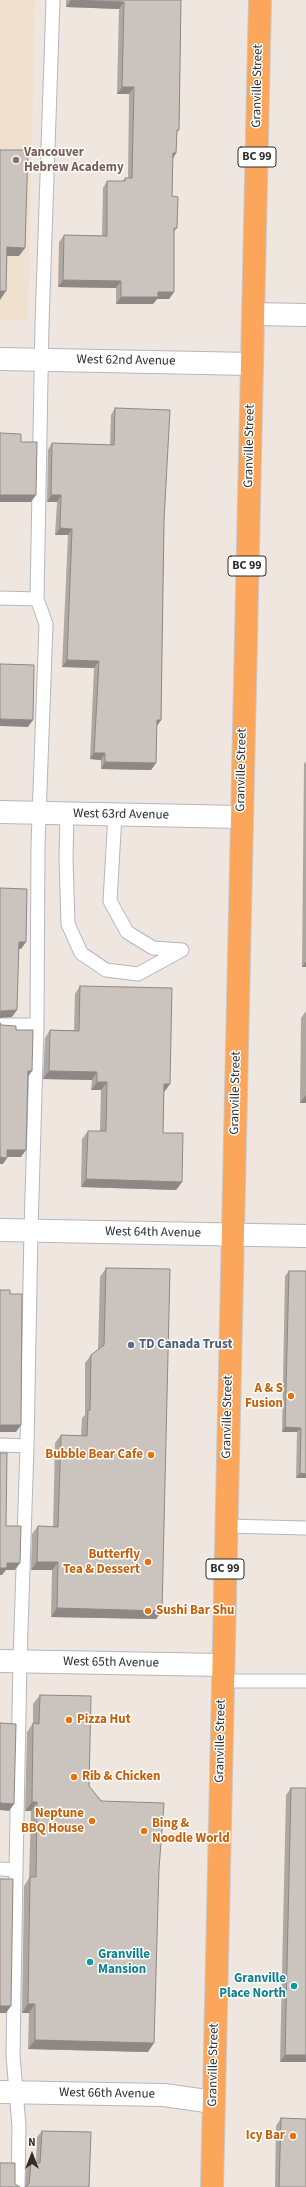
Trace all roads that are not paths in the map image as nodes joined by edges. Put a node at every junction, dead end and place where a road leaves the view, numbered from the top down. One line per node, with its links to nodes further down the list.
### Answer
1 (53, 0): 6 (lane)
2 (260, 0): 3 (highway, Granville Street / BC 99)
3 (253, 314): 4 (street); 7 (highway, Granville Street / BC 99)
4 (306, 315)
5 (0, 359): 6 (street, West 62nd Avenue)
6 (41, 360): 7 (street, West 62nd Avenue); 9 (lane)
7 (252, 364): 14 (highway, Granville Street / BC 99)
8 (0, 598): 9 (lane)
9 (37, 599): 11 (lane)
10 (0, 812): 11 (street, West 63rd Avenue)
11 (40, 813): 12 (street, West 63rd Avenue); 16 (lane)
12 (67, 814): 13 (street, West 63rd Avenue); 13 (lane)
13 (115, 815): 14 (street, West 63rd Avenue)
14 (241, 817): 19 (highway, Granville Street / BC 99)
15 (0, 1024): 16 (lane)
16 (37, 1026): 18 (lane)
17 (0, 1230): 18 (street, West 64th Avenue)
18 (31, 1230): 19 (street, West 64th Avenue); 22 (lane)
19 (233, 1235): 20 (street, West 64th Avenue); 23 (highway, Granville Street / BC 99)
20 (306, 1236)
21 (0, 1446): 22 (lane)
22 (27, 1446): 25 (lane)
23 (226, 1526): 24 (lane); 26 (highway, Granville Street / BC 99)
24 (306, 1528)
25 (10, 1661): 26 (street, West 65th Avenue); 29 (lane)
26 (222, 1673): 27 (lane); 31 (highway, Granville Street / BC 99)
27 (306, 1681)
28 (0, 1869): 29 (lane)
29 (16, 1870): 30 (lane)
30 (8, 2092): 31 (street, West 66th Avenue); 32 (lane)
31 (213, 2102): 33 (highway, Granville Street / BC 99)
32 (18, 2187)
33 (212, 2187)

